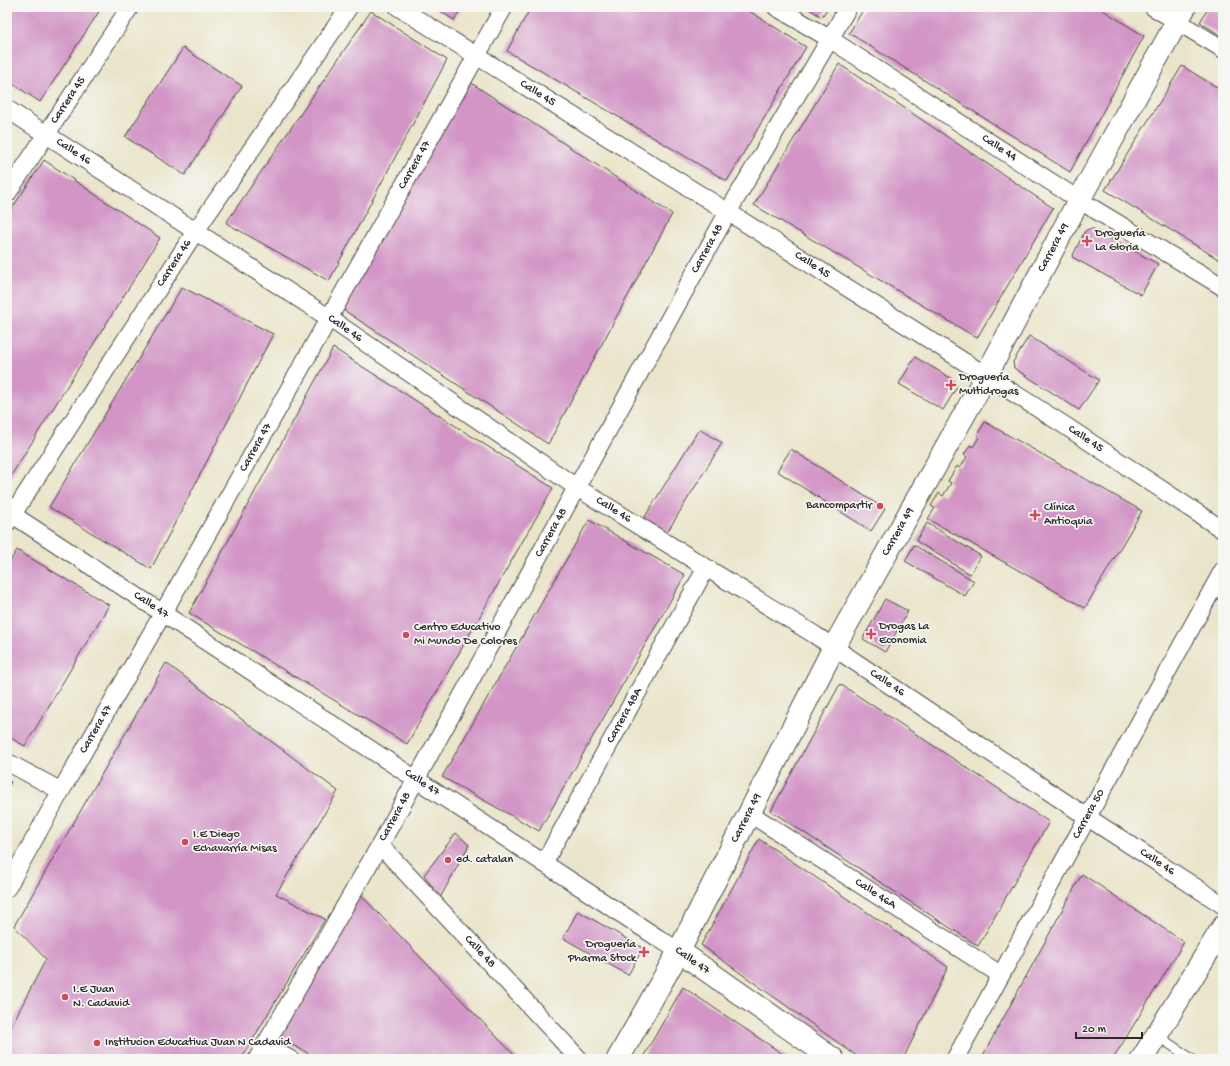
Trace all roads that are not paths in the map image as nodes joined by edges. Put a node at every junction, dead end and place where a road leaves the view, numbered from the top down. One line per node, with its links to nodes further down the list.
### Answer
1 (130, 7): 13 (street, Carrera 45)
2 (349, 7): 17 (street, Carrera 46)
3 (398, 7): 11 (street, Calle 45)
4 (504, 7): 11 (street, Carrera 47)
5 (776, 7): 9 (street, Calle 44)
6 (848, 7): 9 (street, Carrera 48)
7 (1154, 7): 8 (street)
8 (1181, 14): 10 (street); 15 (main road, Carrera 49)
9 (830, 39): 15 (street, Calle 44); 16 (street, Carrera 48)
10 (1223, 50)
11 (476, 56): 16 (street, Calle 45); 19 (street, Carrera 47)
12 (7, 109): 13 (street, Calle 46)
13 (45, 134): 14 (street, Carrera 45); 17 (street, Calle 46)
14 (7, 194)
15 (1079, 200): 18 (street, Calle 44); 20 (main road, Carrera 49)
16 (728, 212): 20 (street, Calle 45); 21 (street, Carrera 48)
17 (195, 232): 19 (street, Calle 46); 22 (street, Carrera 46)
18 (1223, 287)
19 (329, 318): 21 (street, Calle 46); 27 (street, Carrera 47)
20 (986, 376): 23 (street, Calle 45); 28 (main road, Carrera 49)
21 (576, 487): 24 (street, Calle 46); 30 (street, Carrera 48)
22 (9, 516): 27 (street, Calle 47)
23 (1223, 530)
24 (706, 568): 28 (street, Calle 46); 35 (street, Carrera 48A)
25 (1223, 570): 26 (street, Carrera 50)
26 (1218, 591): 33 (street, Carrera 50)
27 (163, 613): 30 (street, Calle 47); 31 (street, Carrera 47)
28 (834, 647): 32 (main road, Carrera 49); 33 (street, Calle 46)
29 (7, 762): 31 (street)
30 (416, 780): 34 (street, Carrera 48); 35 (street, Calle 47)
31 (61, 790): 36 (street, Carrera 47)
32 (749, 813): 39 (main road, Carrera 49); 40 (street, Calle 46A)
33 (1087, 817): 37 (street, Calle 46); 40 (street, Carrera 50)
34 (380, 845): 42 (street, Carrera 48); 44 (street, Calle 48)
35 (544, 863): 39 (street, Calle 47)
36 (7, 888)
37 (1223, 905)
38 (1223, 927): 41 (main road)
39 (679, 951): 45 (main road, Carrera 49); 46 (main road, Calle 47)
40 (1001, 975): 47 (street, Carrera 50)
41 (1156, 1035): 48 (main road); 49 (lane)
42 (261, 1052): 43 (street)
43 (290, 1059)
44 (578, 1059)
45 (618, 1059)
46 (833, 1059)
47 (955, 1059)
48 (1142, 1059)
49 (1192, 1059)

